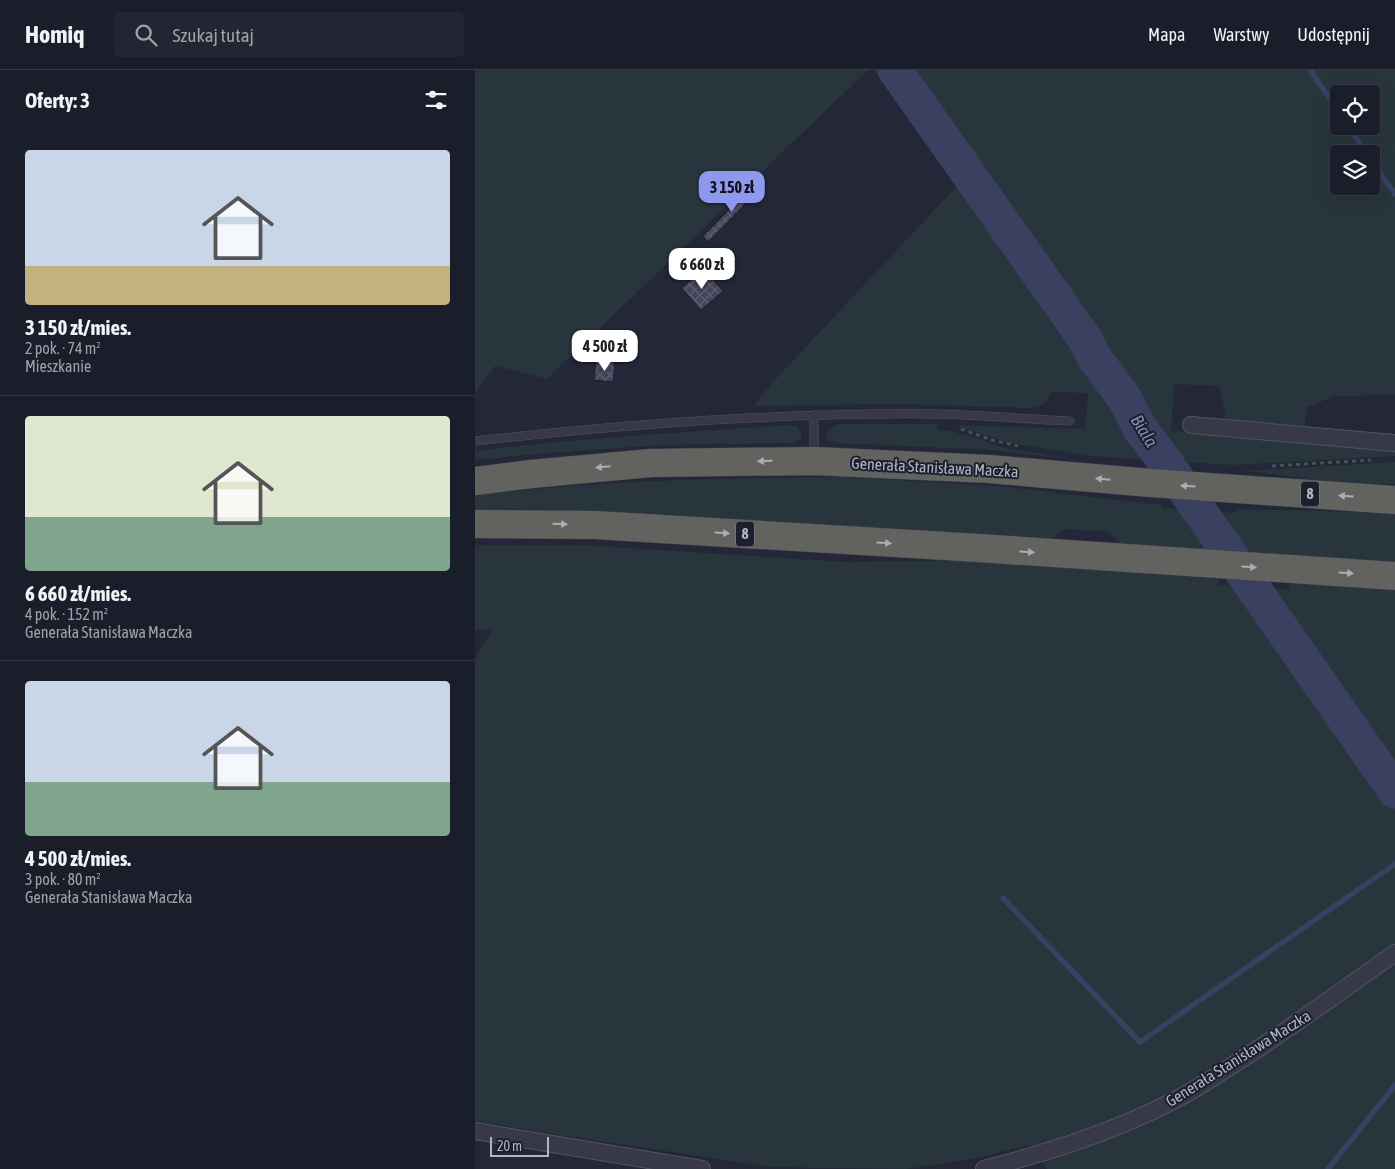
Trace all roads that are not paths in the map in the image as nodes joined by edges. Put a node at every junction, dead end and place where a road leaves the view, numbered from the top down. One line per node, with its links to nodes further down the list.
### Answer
1 (814, 415): 2 (lane); 4 (lane); 6 (lane)
2 (1069, 421)
3 (1191, 425): 5 (street)
4 (475, 441)
5 (1395, 443)
6 (814, 460): 7 (highway, Generała Stanisława Maczka / 8, one-way to 7); 8 (highway, Generała Stanisława Maczka / 8, one-way to 6)
7 (475, 481)
8 (1395, 500)
9 (511, 523): 10 (highway, 8); 11 (highway); 12 (highway, 8, one-way to 12)
10 (475, 524)
11 (475, 528)
12 (1395, 576)
13 (1395, 953): 16 (street, Generała Stanisława Maczka)
14 (475, 1131): 15 (street)
15 (702, 1169)
16 (984, 1169)

